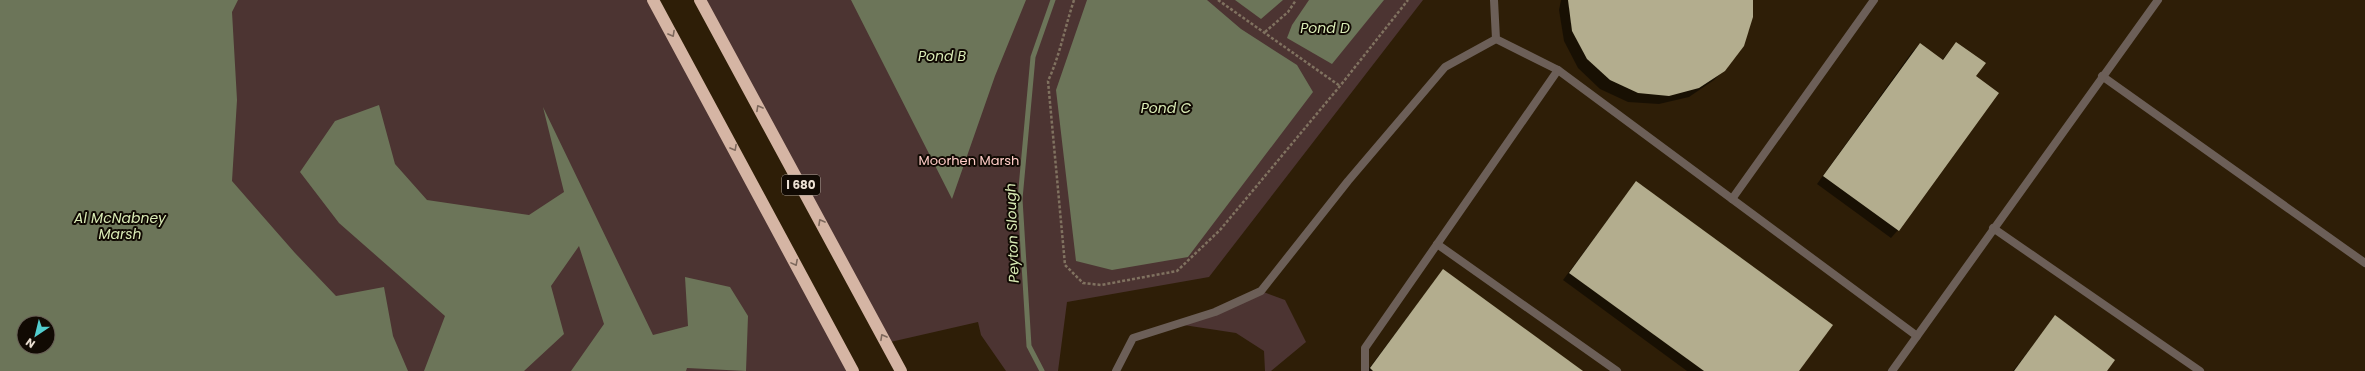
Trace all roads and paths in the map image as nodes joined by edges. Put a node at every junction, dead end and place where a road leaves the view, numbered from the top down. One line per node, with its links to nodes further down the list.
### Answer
1 (653, 0): 20 (highway, one-way to 20)
2 (700, 0): 21 (highway, I 680, one-way to 2)
3 (1074, 0): 14 (path)
4 (1218, 0): 10 (path)
5 (1296, 0): 10 (path)
6 (1408, 0): 14 (path)
7 (1494, 0): 11 (lane)
8 (1874, 0): 15 (lane)
9 (2158, 0): 13 (lane)
10 (1265, 32): 14 (path)
11 (1496, 39): 12 (lane); 22 (lane)
12 (1558, 70): 15 (lane); 17 (lane)
13 (2102, 76): 16 (lane); 18 (lane)
14 (1340, 86)
15 (1732, 199): 19 (lane)
16 (1993, 228): 19 (lane); 26 (lane)
17 (1437, 244): 23 (lane); 24 (lane)
18 (2365, 263)
19 (1917, 336): 25 (lane)
20 (853, 371)
21 (901, 371)
22 (1116, 371)
23 (1365, 371)
24 (1617, 371)
25 (1892, 371)
26 (2200, 371)

